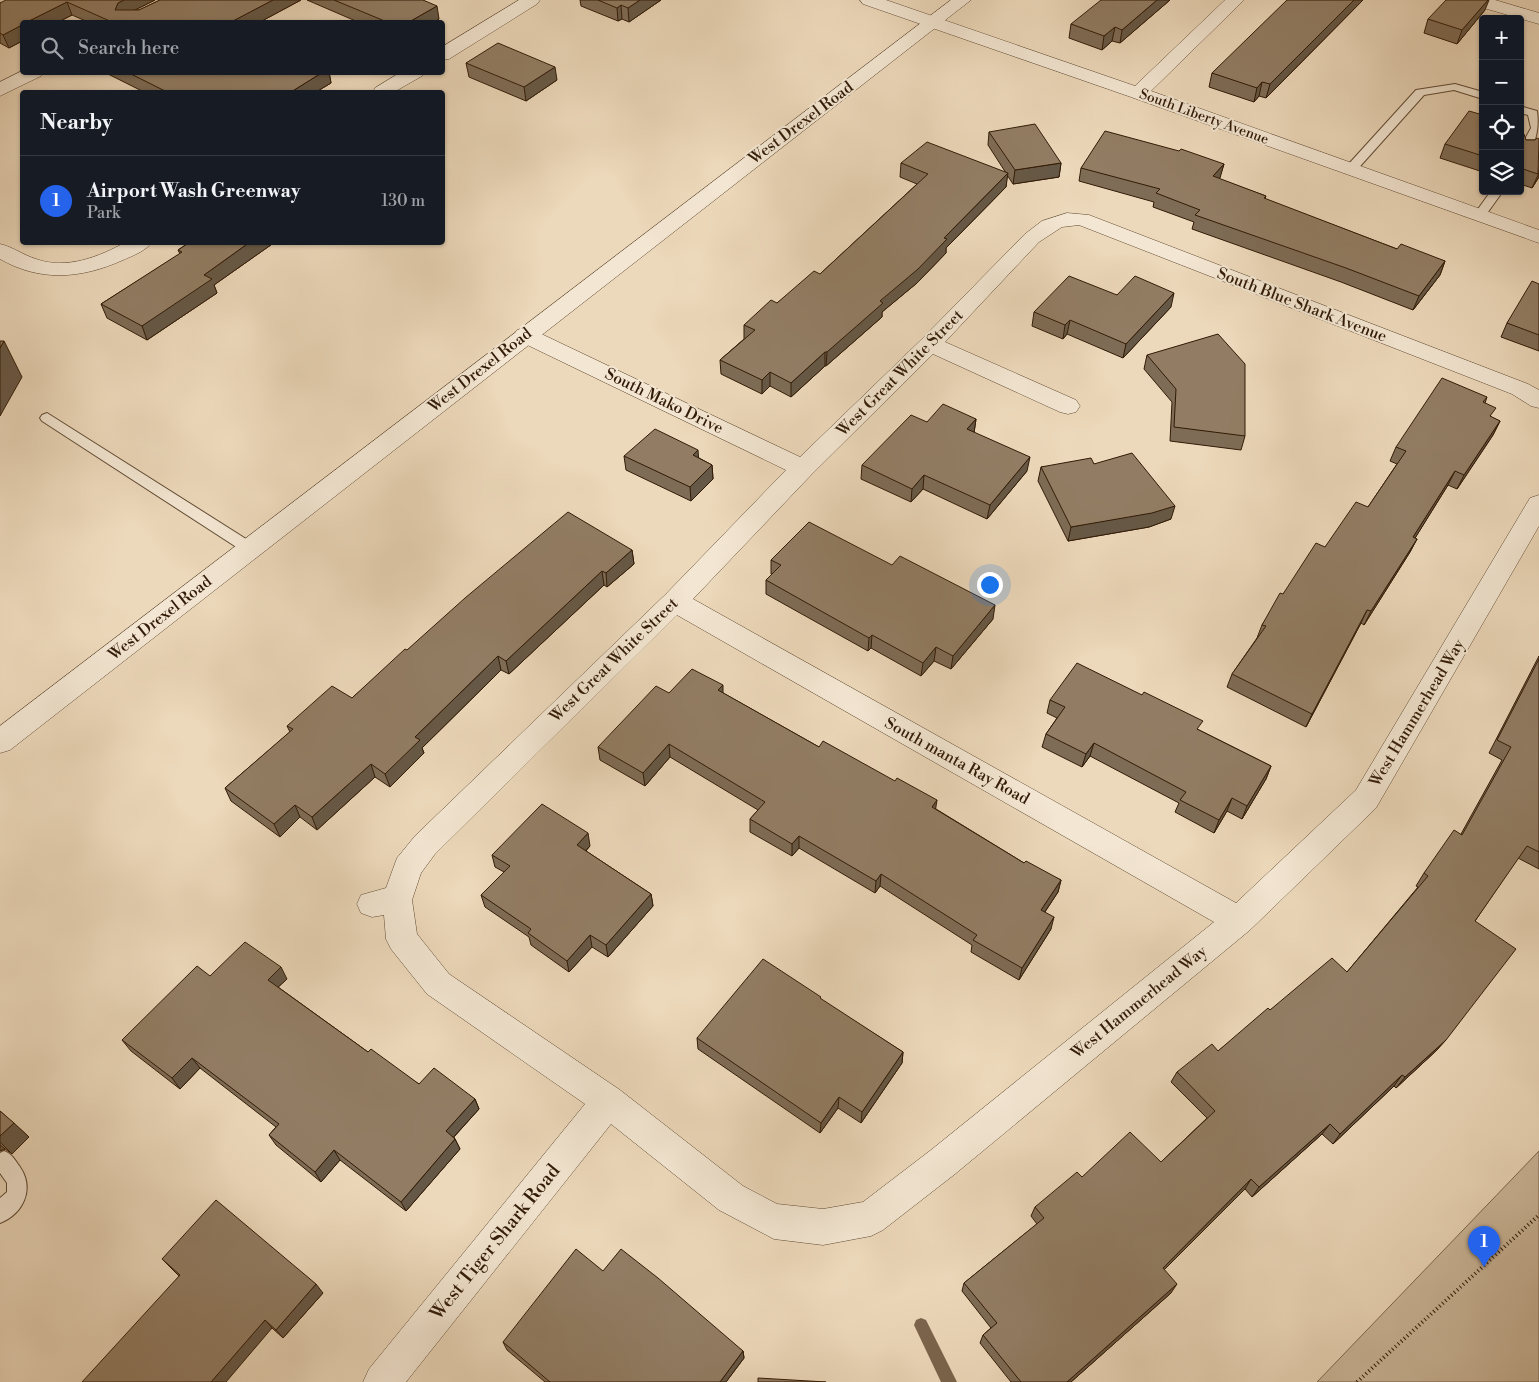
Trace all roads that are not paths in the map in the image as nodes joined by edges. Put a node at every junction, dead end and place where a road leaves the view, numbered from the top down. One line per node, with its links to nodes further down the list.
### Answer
1 (531, 0): 8 (street)
2 (869, 0): 7 (street, South Liberty Avenue)
3 (962, 0): 7 (street, West Drexel Road)
4 (1235, 0): 13 (street)
5 (1476, 0): 6 (street)
6 (1539, 19)
7 (932, 23): 13 (street, South Liberty Avenue); 24 (street, West Drexel Road)
8 (445, 53)
9 (28, 75): 11 (street)
10 (410, 75): 12 (street)
11 (0, 90)
12 (385, 90)
13 (1138, 93): 17 (street, South Liberty Avenue)
14 (1479, 95): 17 (lane)
15 (1524, 110): 16 (lane)
16 (1525, 150)
17 (1350, 170): 19 (street, South Liberty Avenue)
18 (1494, 195): 19 (lane)
19 (1479, 216): 21 (street, South Liberty Avenue)
20 (1063, 219): 25 (street, West Great White Street); 26 (street, South Blue Shark Avenue)
21 (1539, 237)
22 (136, 245): 23 (street)
23 (0, 250)
24 (525, 335): 29 (street, South Mako Drive); 31 (street, West Drexel Road)
25 (930, 344): 27 (street); 29 (street, West Great White Street)
26 (1539, 400)
27 (1068, 406)
28 (47, 418): 31 (lane)
29 (803, 468): 32 (street, West Great White Street)
30 (1539, 504): 34 (street, West Hammerhead Way)
31 (249, 548): 33 (street, West Drexel Road)
32 (675, 601): 34 (street, South manta Ray Road); 35 (street, West Great White Street)
33 (0, 742)
34 (1239, 920): 35 (street, West Hammerhead Way)
35 (608, 1101): 38 (street, West Tiger Shark Road)
36 (4, 1161): 37 (lane)
37 (0, 1213)
38 (382, 1382)

